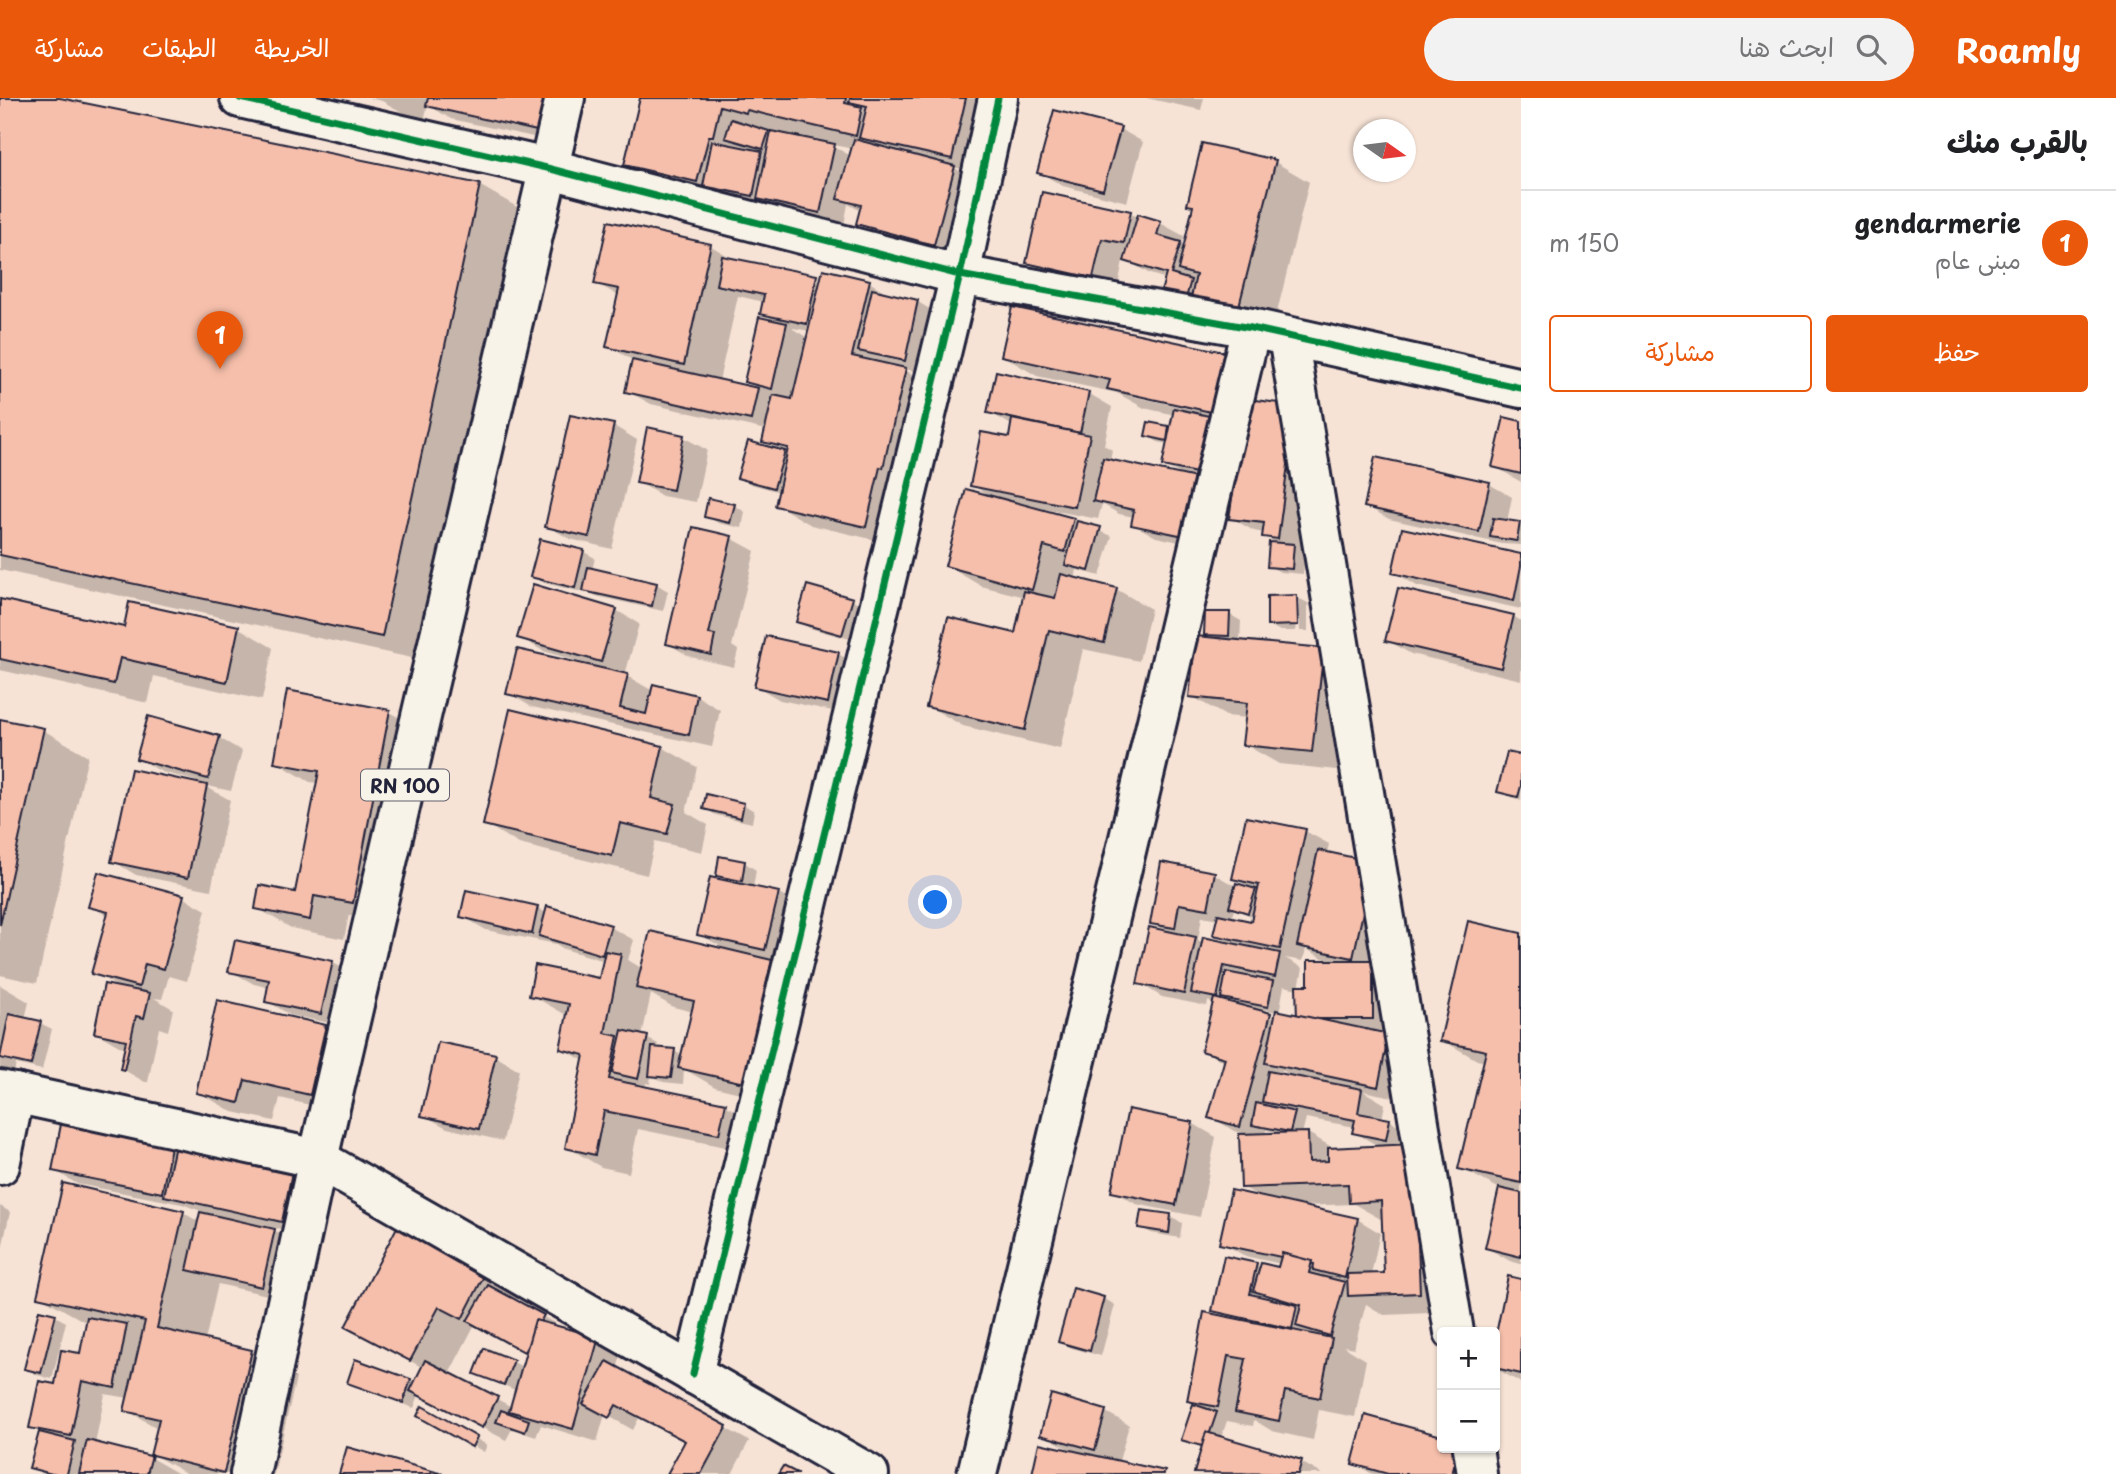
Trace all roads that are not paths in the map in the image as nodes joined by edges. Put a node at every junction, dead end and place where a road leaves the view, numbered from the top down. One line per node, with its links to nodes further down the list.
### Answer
1 (240, 98): 4 (street)
2 (565, 98): 4 (street, RN 100)
3 (998, 98): 5 (street)
4 (547, 168): 5 (street); 10 (street, RN 100)
5 (960, 275): 6 (street); 13 (street)
6 (1251, 328): 7 (street); 17 (street)
7 (1288, 337): 8 (street); 12 (street)
8 (1521, 388)
9 (8, 1091): 10 (street); 11 (street)
10 (318, 1159): 13 (street); 15 (street, RN 100)
11 (0, 1165)
12 (1453, 1327)
13 (694, 1374): 16 (street)
14 (1474, 1453): 18 (street)
15 (250, 1474)
16 (869, 1474)
17 (977, 1474)
18 (1477, 1474)

